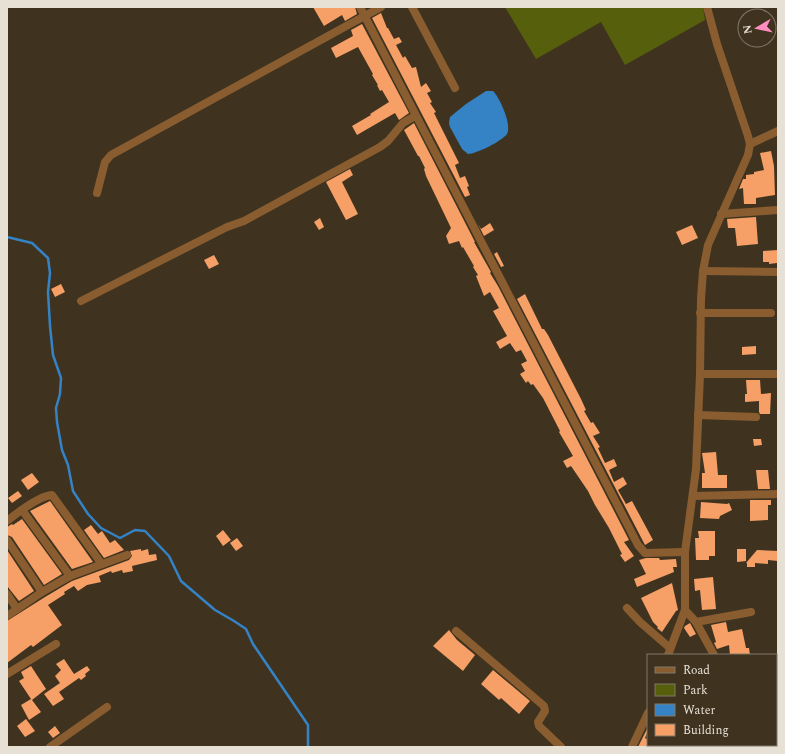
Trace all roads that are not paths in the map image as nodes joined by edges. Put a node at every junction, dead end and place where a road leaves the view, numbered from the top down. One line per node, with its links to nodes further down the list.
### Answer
1 (360, 7): 5 (street)
2 (382, 7): 5 (street)
3 (412, 7): 6 (street)
4 (707, 7): 9 (street)
5 (365, 16): 7 (street); 10 (street)
6 (455, 88)
7 (416, 116): 15 (street); 27 (street)
8 (778, 131): 9 (street)
9 (750, 144): 12 (street)
10 (97, 193)
11 (778, 210): 12 (street)
12 (721, 214): 13 (street)
13 (703, 271): 14 (street); 16 (street)
14 (778, 272)
15 (81, 301)
16 (700, 313): 17 (street); 18 (street)
17 (770, 313)
18 (700, 374): 19 (street); 20 (street)
19 (778, 374)
20 (698, 415): 21 (street); 23 (street)
21 (756, 416)
22 (778, 494): 23 (street)
23 (693, 496): 27 (street)
24 (22, 510): 25 (street); 29 (street); 30 (street)
25 (7, 521)
26 (7, 540): 31 (street)
27 (685, 552): 35 (street)
28 (127, 555): 29 (street)
29 (101, 564): 30 (street)
30 (70, 576): 31 (street)
31 (42, 592): 34 (street)
32 (7, 594): 34 (street)
33 (627, 608): 41 (street)
34 (17, 609): 37 (street)
35 (685, 610): 38 (street); 41 (street)
36 (751, 612): 38 (street)
37 (7, 616)
38 (696, 622): 42 (street)
39 (456, 631): 47 (street)
40 (56, 644): 43 (street)
41 (669, 652)
42 (713, 654)
43 (7, 674)
44 (107, 707): 46 (street)
45 (647, 715): 48 (street)
46 (50, 747)
47 (561, 747)
48 (632, 747)

